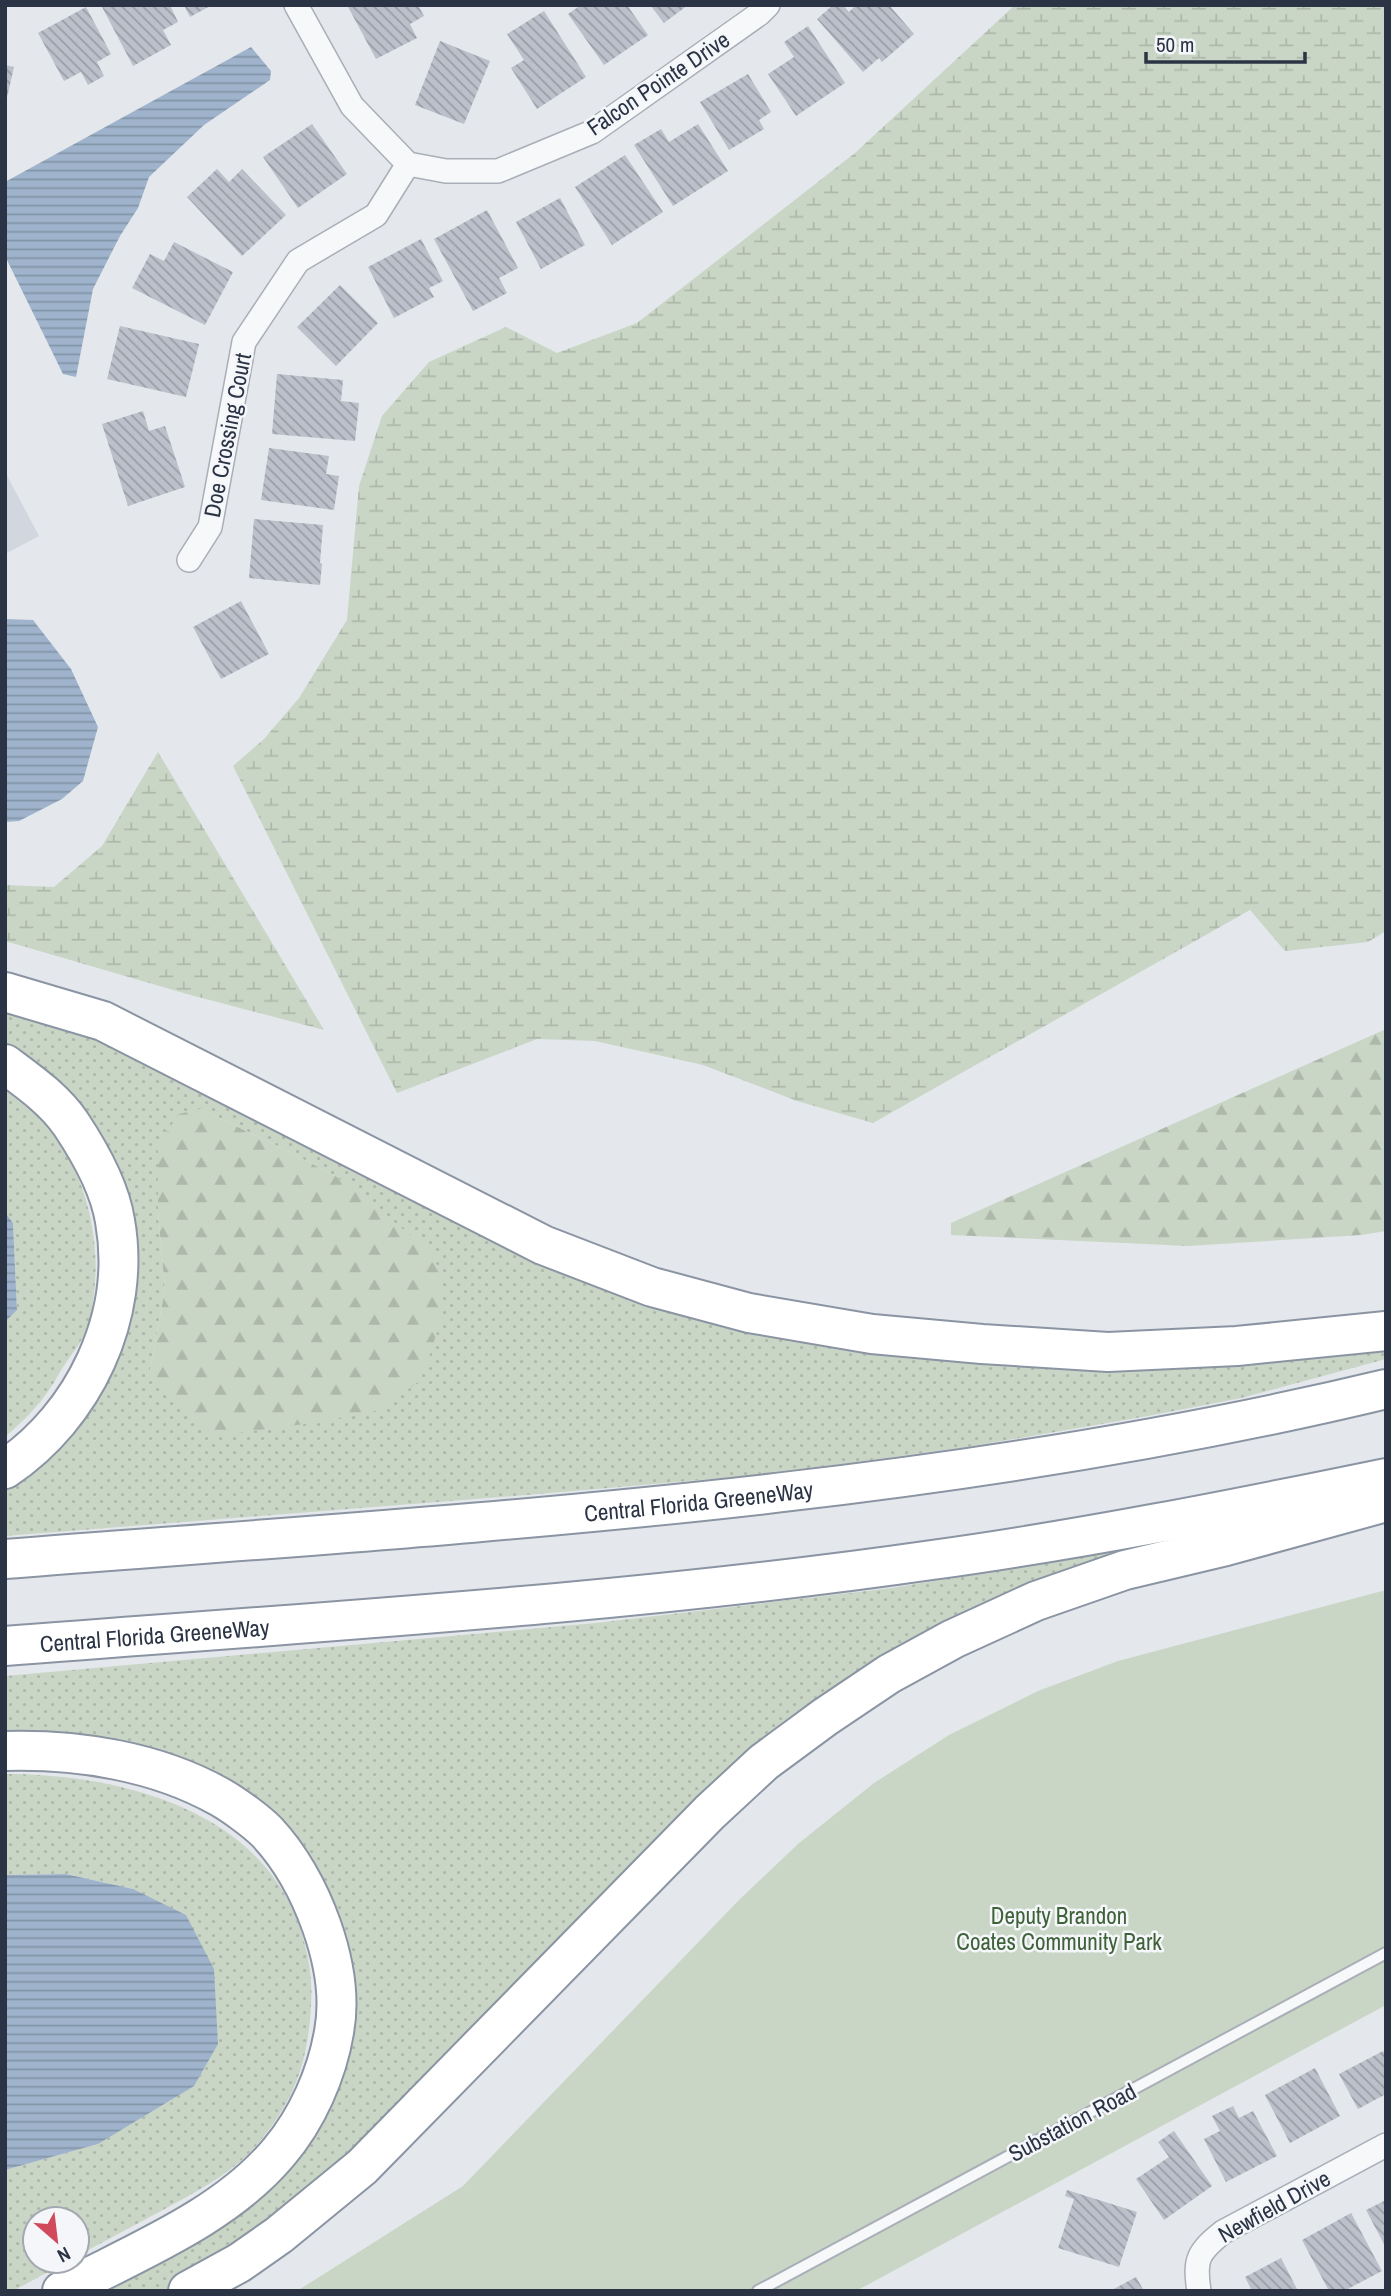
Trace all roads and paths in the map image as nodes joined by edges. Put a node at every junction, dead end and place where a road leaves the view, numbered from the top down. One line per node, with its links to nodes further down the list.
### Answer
1 (296, 5): 3 (street)
2 (768, 5): 3 (street, Falcon Pointe Drive)
3 (408, 164): 4 (street, Doe Crossing Court)
4 (189, 560)
5 (5, 992): 7 (highway)
6 (5, 1064): 9 (highway)
7 (1386, 1331)
8 (1386, 1389): 12 (highway, Central Florida GreeneWay)
9 (5, 1469)
10 (1386, 1478): 13 (highway, Central Florida GreeneWay)
11 (1386, 1502): 18 (highway)
12 (5, 1559)
13 (5, 1646)
14 (5, 1751): 17 (highway)
15 (1386, 1954): 19 (lane, Substation Road)
16 (1386, 2145): 20 (street, Newfield Drive)
17 (62, 2291)
18 (188, 2291)
19 (758, 2291)
20 (1199, 2291)

